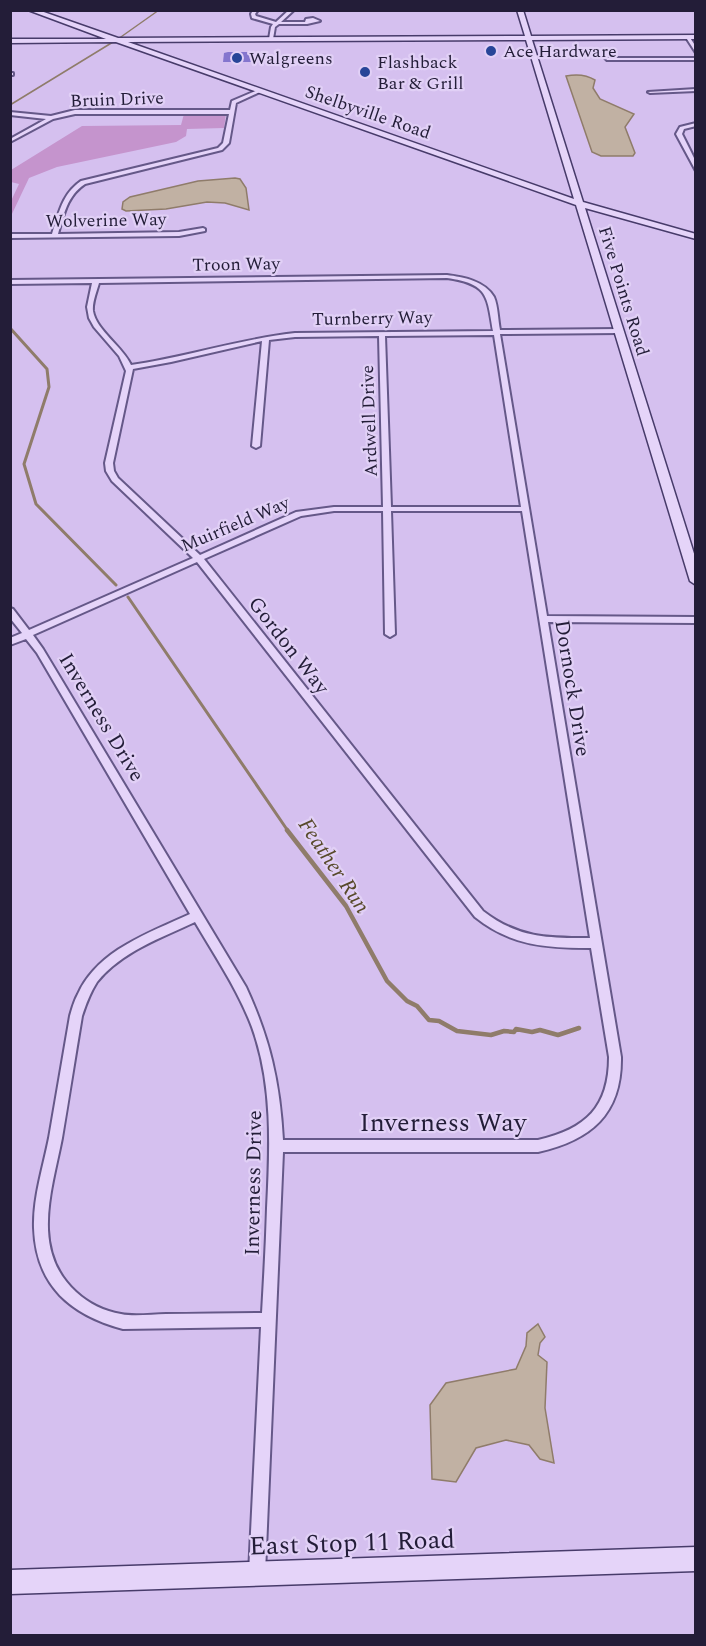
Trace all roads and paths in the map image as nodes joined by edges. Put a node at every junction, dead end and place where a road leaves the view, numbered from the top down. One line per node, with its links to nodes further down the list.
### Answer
1 (31, 10): 12 (main road, Shelbyville Road)
2 (256, 10): 5 (street)
3 (292, 10): 5 (street)
4 (520, 10): 7 (main road, Five Points Road)
5 (276, 23): 6 (street); 10 (street)
6 (307, 23)
7 (528, 37): 8 (main road); 10 (main road); 25 (main road, Five Points Road)
8 (687, 37): 9 (main road); 13 (street)
9 (696, 37)
10 (270, 39): 12 (main road)
11 (10, 41): 12 (main road)
12 (117, 41): 16 (main road, Shelbyville Road)
13 (696, 51)
14 (607, 59): 15 (street)
15 (696, 59)
16 (256, 90): 19 (street); 25 (main road, Shelbyville Road)
17 (696, 90): 18 (street)
18 (650, 92)
19 (232, 112): 21 (street, Bruin Drive); 28 (street)
20 (10, 113): 21 (street)
21 (51, 118): 23 (street, Bruin Drive)
22 (696, 124): 24 (street)
23 (10, 141)
24 (696, 169)
25 (580, 204): 29 (main road, Shelbyville Road); 34 (main road, Five Points Road)
26 (202, 231): 28 (street, Wolverine Way)
27 (10, 236): 28 (street, Wolverine Way)
28 (55, 236)
29 (696, 237)
30 (462, 279): 31 (street, Troon Way); 33 (street, Dornock Drive)
31 (96, 281): 32 (street, Troon Way); 37 (street)
32 (10, 282)
33 (496, 331): 34 (street, Turnberry Way); 35 (street, Turnberry Way); 40 (street, Dornock Drive)
34 (619, 331): 42 (main road, Five Points Road)
35 (382, 333): 36 (street, Turnberry Way); 39 (street, Ardwell Drive)
36 (266, 338): 37 (street, Turnberry Way); 38 (street)
37 (130, 367): 41 (street, Gordon Way)
38 (256, 446)
39 (387, 509): 40 (street, Muirfield Way); 41 (street, Muirfield Way); 47 (street, Ardwell Drive)
40 (525, 509): 44 (street, Dornock Drive)
41 (198, 558): 46 (street, Muirfield Way); 50 (street, Gordon Way)
42 (696, 580)
43 (10, 611): 46 (street, Inverness Drive)
44 (543, 619): 45 (street); 50 (street, Dornock Drive)
45 (696, 620)
46 (29, 634): 48 (street, Muirfield Way); 49 (street, Inverness Drive)
47 (390, 634)
48 (10, 642)
49 (198, 916): 52 (street, Inverness Drive); 53 (street)
50 (596, 943): 51 (street, Dornock Drive)
51 (600, 1115): 52 (street, Inverness Way)
52 (277, 1146): 53 (street, Inverness Drive)
53 (269, 1320): 55 (street, Inverness Drive)
54 (696, 1558): 55 (main road, East Stop 11 Road)
55 (257, 1573): 56 (main road, East Stop 11 Road)
56 (10, 1582)

